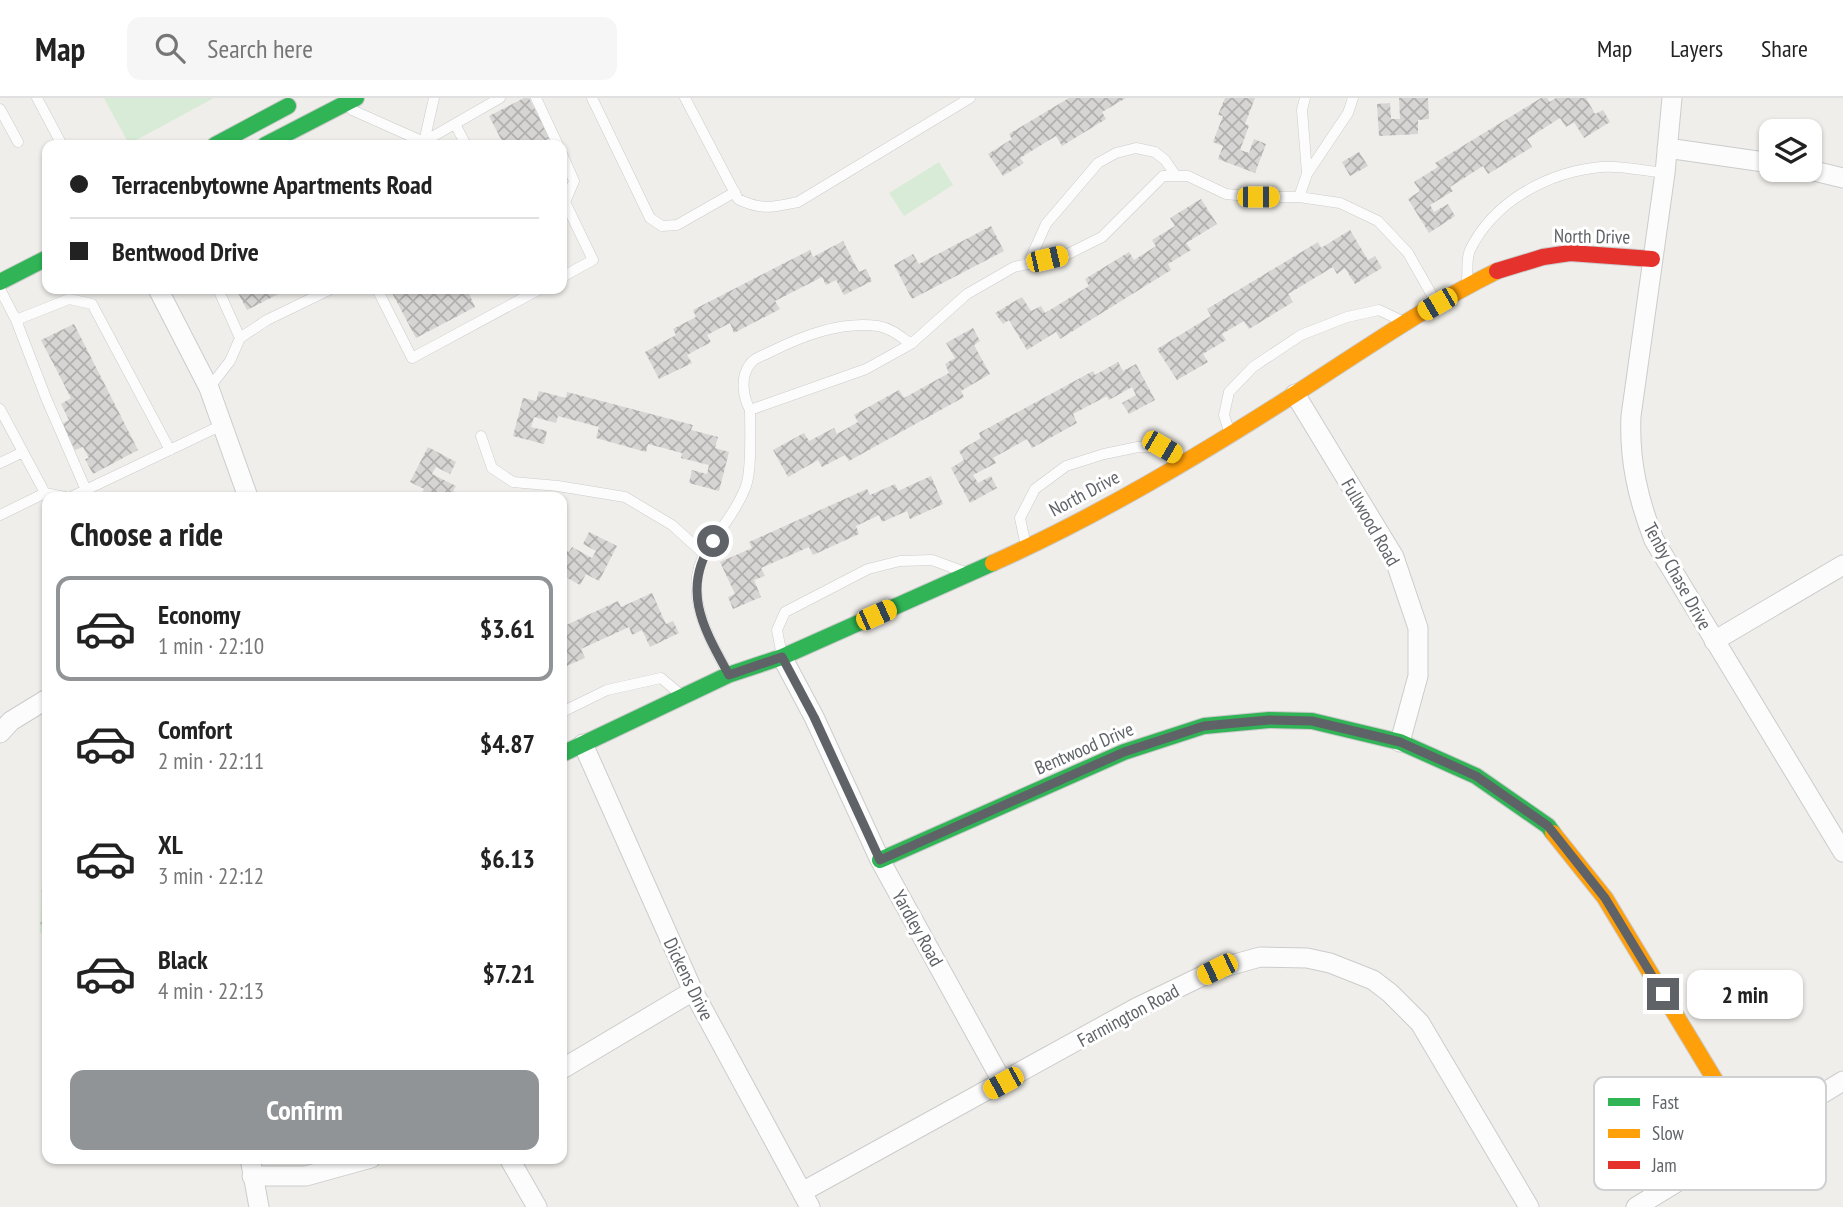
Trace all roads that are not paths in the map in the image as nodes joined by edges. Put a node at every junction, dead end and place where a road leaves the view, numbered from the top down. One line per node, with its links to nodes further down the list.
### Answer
1 (37, 98): 16 (lane)
2 (304, 98): 17 (main road)
3 (435, 98): 20 (lane)
4 (500, 98): 15 (lane)
5 (536, 98): 23 (lane)
6 (592, 98): 33 (lane)
7 (685, 98): 33 (lane)
8 (970, 98): 13 (lane)
9 (1305, 98): 30 (lane)
10 (1353, 98): 30 (lane)
11 (1672, 98): 25 (street, Tenby Chase Drive)
12 (349, 102): 18 (main road); 19 (lane)
13 (953, 102): 33 (lane)
14 (0, 109): 24 (lane)
15 (455, 124): 21 (lane); 22 (lane)
16 (59, 140)
17 (224, 140)
18 (275, 140)
19 (414, 140)
20 (422, 140)
21 (428, 140)
22 (463, 140)
23 (556, 140)
24 (18, 142)
25 (1667, 148): 26 (street); 28 (street, Tenby Chase Drive)
26 (1759, 161)
27 (567, 165): 34 (lane)
28 (1665, 173): 37 (street, Tenby Chase Drive); 42 (lane)
29 (1822, 173): 32 (street)
30 (1307, 174): 35 (lane)
31 (1176, 176): 35 (lane); 39 (lane); 39 (lane)
32 (1843, 178)
33 (734, 192)
34 (567, 197)
35 (1299, 197): 49 (lane)
36 (567, 206): 40 (lane)
37 (1653, 259): 42 (main road, North Drive); 75 (street, Tenby Chase Drive)
38 (42, 261): 41 (main road)
39 (1028, 264): 53 (lane)
40 (567, 274)
41 (0, 282)
42 (1467, 286): 49 (main road, North Drive)
43 (0, 289): 50 (lane)
44 (161, 294): 54 (street)
45 (220, 294): 52 (lane)
46 (321, 294): 52 (lane)
47 (380, 294): 48 (lane)
48 (531, 294)
49 (1437, 304): 51 (main road, North Drive)
50 (16, 320): 61 (lane); 65 (lane)
51 (1406, 322): 55 (main road, North Drive); 59 (lane)
52 (240, 338): 54 (lane)
53 (911, 344): 57 (lane); 57 (lane)
54 (209, 388): 58 (street)
55 (1295, 394): 59 (main road, North Drive); 82 (street, Fullwood Road)
56 (0, 409): 62 (lane)
57 (751, 410): 72 (lane)
58 (222, 425): 61 (lane); 68 (street)
59 (1229, 433): 63 (main road, North Drive)
60 (481, 436): 72 (lane)
61 (170, 450): 65 (lane)
62 (23, 452): 64 (lane); 66 (lane)
63 (1184, 460): 71 (main road, North Drive); 71 (lane)
64 (0, 463)
65 (86, 490): 67 (lane)
66 (44, 492)
67 (82, 492)
68 (246, 492)
69 (42, 494): 70 (lane)
70 (0, 515)
71 (1026, 548): 74 (main road, North Drive)
72 (704, 554): 77 (lane)
73 (1843, 565): 75 (street)
74 (969, 573): 76 (main road, North Drive); 76 (lane)
75 (1714, 641): 85 (street, Tenby Chase Drive)
76 (782, 657): 77 (main road, North Drive); 86 (street, Yardley Road)
77 (729, 675): 78 (main road, North Drive)
78 (683, 696): 80 (lane); 83 (main road, North Drive)
79 (42, 702): 81 (street)
80 (567, 710)
81 (0, 733)
82 (1400, 742): 86 (main road, Bentwood Drive); 89 (main road, Bentwood Drive)
83 (583, 744): 84 (main road, North Drive); 87 (street, Dickens Drive)
84 (567, 752)
85 (1843, 852)
86 (880, 860): 91 (street, Yardley Road)
87 (694, 991): 88 (street); 97 (street, Dickens Drive)
88 (567, 1066)
89 (1713, 1077)
90 (1843, 1081): 92 (street)
91 (1003, 1083): 97 (street, Farmington Road); 100 (street, Farmington Road)
92 (1826, 1091)
93 (349, 1164): 95 (street)
94 (512, 1164): 99 (street)
95 (251, 1167): 98 (street)
96 (1664, 1190): 101 (street)
97 (806, 1200)
98 (259, 1207)
99 (537, 1207)
100 (1529, 1207)
101 (1636, 1207)

